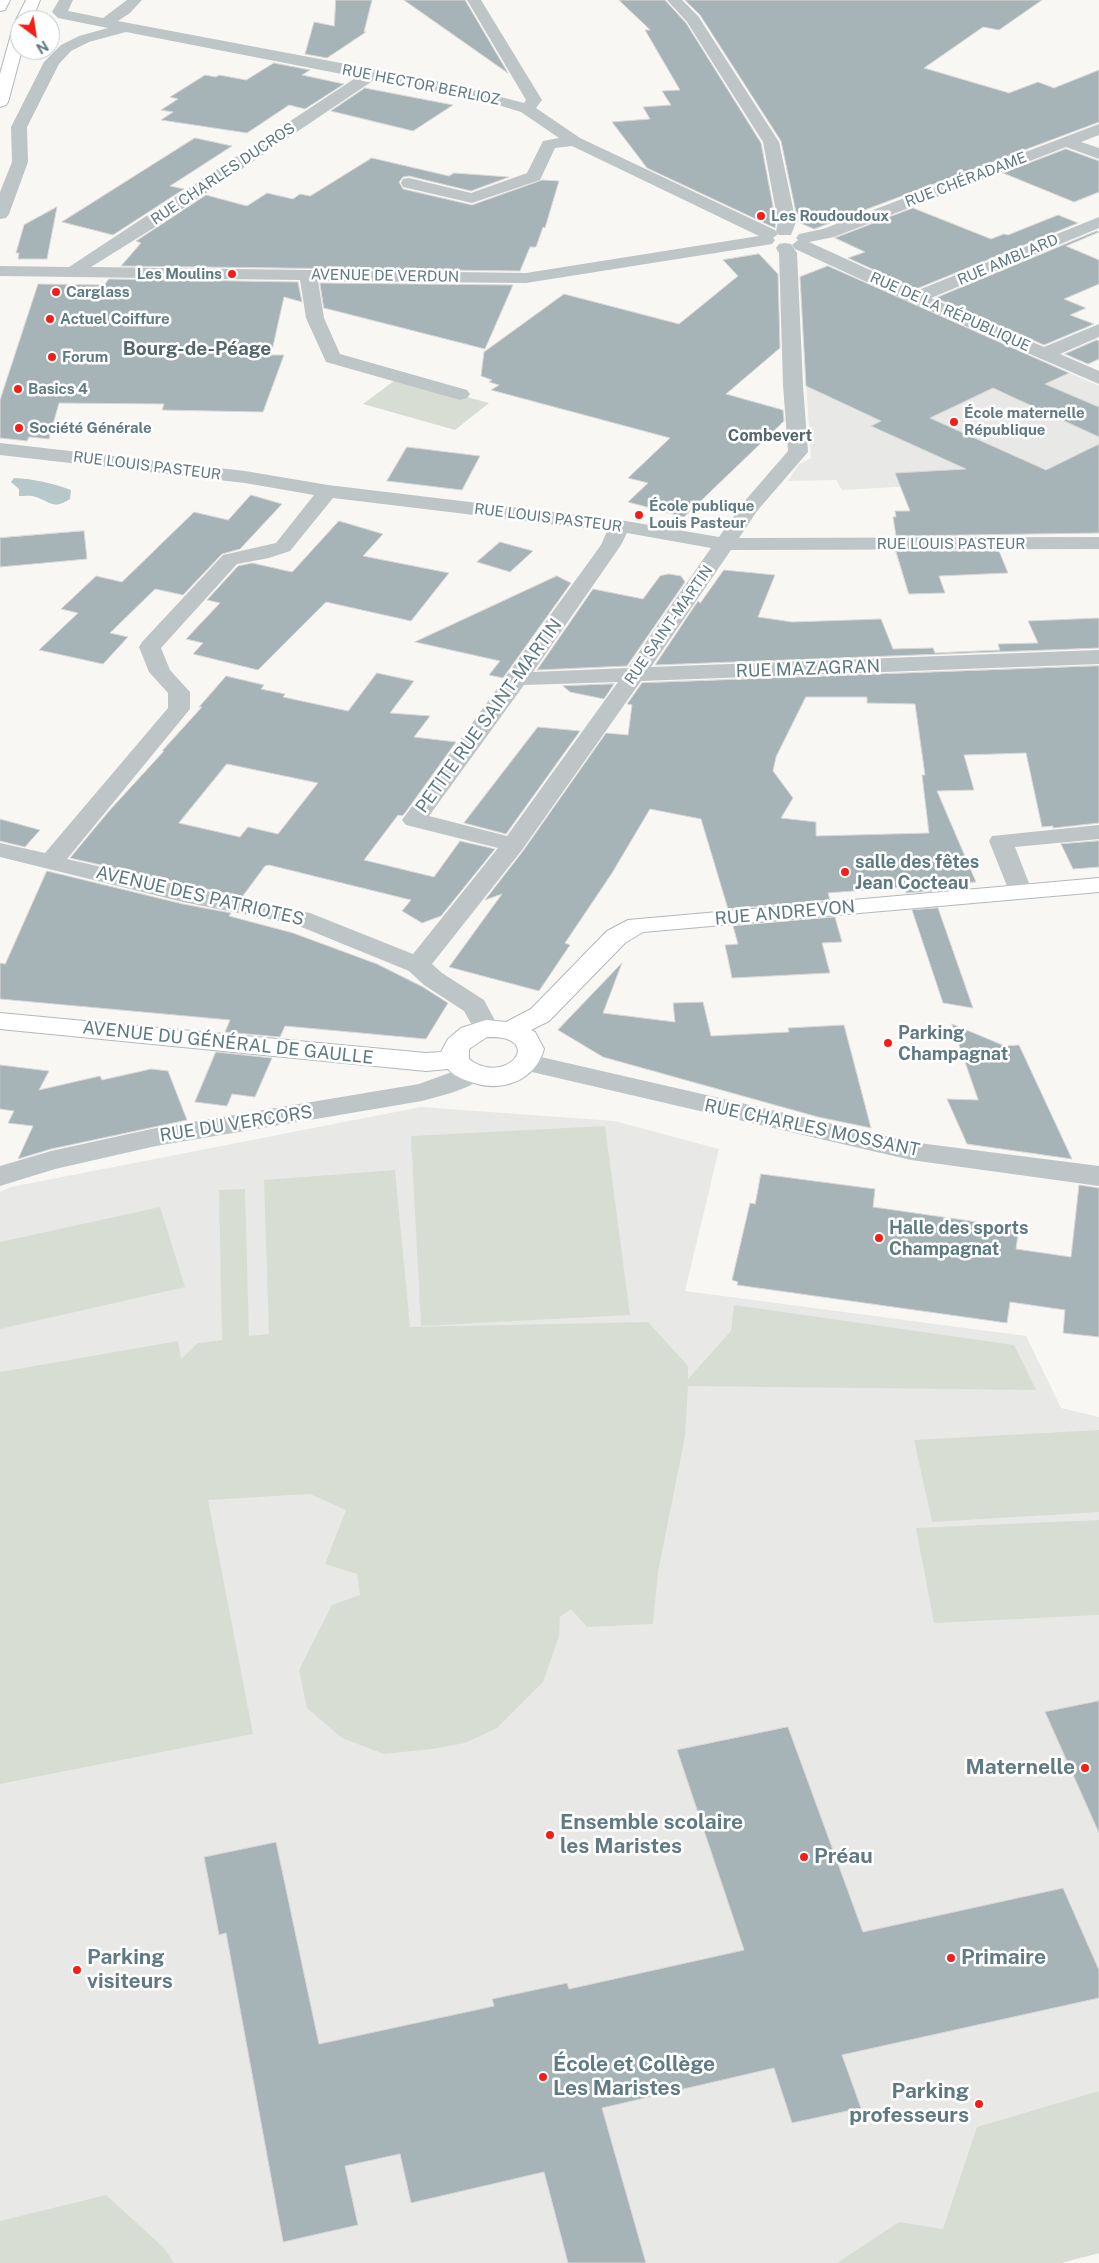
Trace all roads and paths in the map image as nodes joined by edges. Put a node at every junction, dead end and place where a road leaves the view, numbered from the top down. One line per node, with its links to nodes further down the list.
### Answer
1 (3, 0): 6 (main road)
2 (66, 0): 7 (street, RUE HECTOR BERLIOZ)
3 (135, 0): 7 (street)
4 (474, 0): 12 (street)
5 (674, 0): 20 (street, RUE SAINT-MARTIN)
6 (0, 7)
7 (104, 24): 8 (street, RUE HECTOR BERLIOZ)
8 (126, 28): 10 (street, RUE HECTOR BERLIOZ); 18 (street)
9 (12, 60): 11 (main road)
10 (370, 75): 12 (street, RUE HECTOR BERLIOZ); 22 (street, RUE CHARLES DUCROS)
11 (0, 102)
12 (527, 109): 14 (street, RUE HECTOR BERLIOZ)
13 (1099, 129): 15 (street, RUE CHÉRADAME)
14 (574, 141): 17 (street); 20 (street, RUE HECTOR BERLIOZ)
15 (1067, 142): 16 (street); 20 (street, RUE CHÉRADAME)
16 (1099, 154)
17 (409, 184)
18 (0, 214)
19 (1099, 222): 24 (street, RUE AMBLARD)
20 (785, 239): 23 (street, AVENUE DE VERDUN); 24 (street, RUE DE LA RÉPUBLIQUE); 33 (street, RUE SAINT-MARTIN)
21 (0, 271): 22 (street, AVENUE DE VERDUN)
22 (74, 271): 23 (street, AVENUE DE VERDUN)
23 (308, 275): 28 (street)
24 (916, 298): 26 (street, RUE DE LA RÉPUBLIQUE)
25 (1099, 330): 26 (street)
26 (1045, 354): 27 (street, RUE DE LA RÉPUBLIQUE)
27 (1099, 378)
28 (460, 394)
29 (0, 449): 30 (street, RUE LOUIS PASTEUR)
30 (328, 491): 31 (street, RUE LOUIS PASTEUR); 40 (street)
31 (620, 526): 33 (street, RUE LOUIS PASTEUR); 36 (street, PETITE RUE SAINT-MARTIN)
32 (1099, 543): 33 (street, RUE LOUIS PASTEUR)
33 (725, 544): 35 (street, RUE SAINT-MARTIN)
34 (1099, 657): 35 (street, RUE MAZAGRAN)
35 (634, 675): 36 (street, RUE MAZAGRAN); 38 (street, RUE SAINT-MARTIN)
36 (517, 679): 38 (street, PETITE RUE SAINT-MARTIN)
37 (1099, 832): 42 (street)
38 (513, 845): 43 (street, RUE SAINT-MARTIN)
39 (0, 850): 40 (street, AVENUE DES PATRIOTES)
40 (51, 862): 43 (street, AVENUE DES PATRIOTES)
41 (1099, 885): 42 (main road, RUE ANDREVON)
42 (1020, 891): 45 (main road, RUE ANDREVON)
43 (418, 965): 45 (street, AVENUE DES PATRIOTES)
44 (0, 1020): 47 (main road, AVENUE DU GÉNÉRAL DE GAULLE)
45 (498, 1029): 46 (main road); 47 (main road)
46 (528, 1063): 47 (main road); 49 (street, RUE CHARLES MOSSANT)
47 (464, 1066): 48 (street, RUE DU VERCORS)
48 (0, 1176)
49 (1099, 1176)

